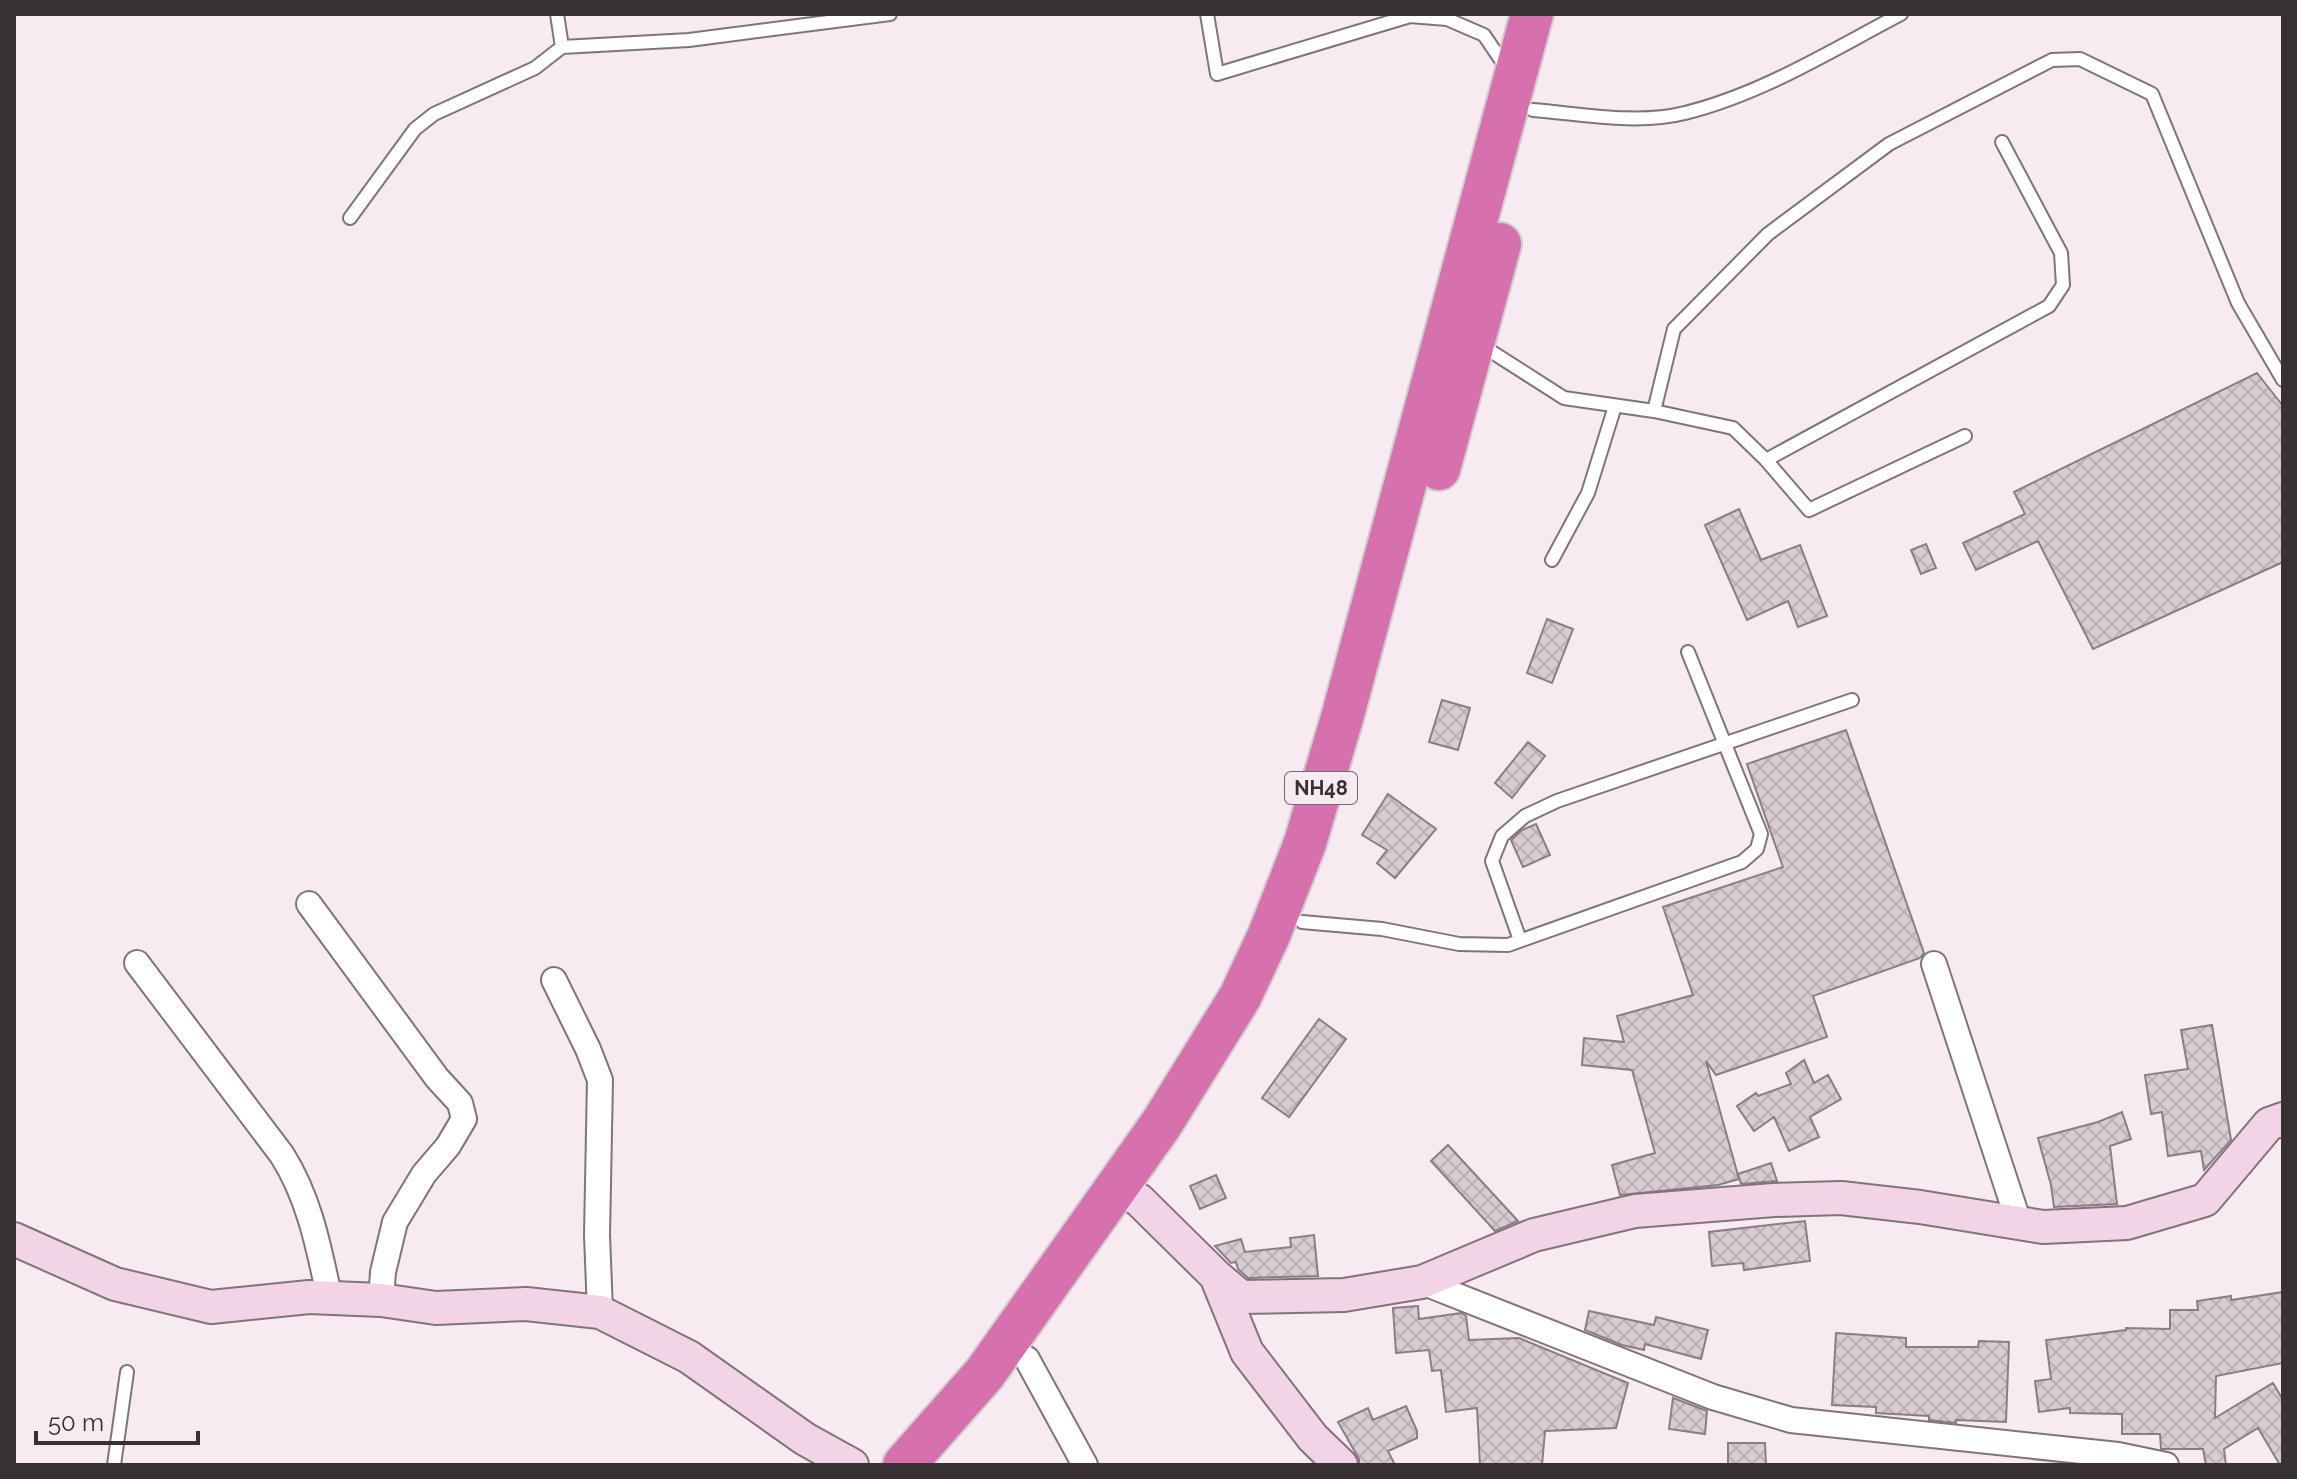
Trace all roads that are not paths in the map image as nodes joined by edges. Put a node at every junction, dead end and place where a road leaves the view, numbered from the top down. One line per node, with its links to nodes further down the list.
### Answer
1 (557, 14): 7 (lane)
2 (890, 14): 7 (lane)
3 (1207, 14): 8 (lane)
4 (1532, 14): 8 (highway, NH48)
5 (1559, 14): 8 (highway, NH48)
6 (1901, 14): 8 (lane)
7 (562, 47): 10 (lane)
8 (1524, 95): 11 (highway, NH48); 28 (highway, NH48)
9 (2002, 142): 16 (lane)
10 (350, 218)
11 (1475, 341): 13 (lane); 22 (highway, NH48)
12 (2283, 380): 14 (lane)
13 (1615, 406): 14 (lane); 17 (lane)
14 (1654, 411): 16 (lane)
15 (1965, 436): 16 (lane)
16 (1766, 460)
17 (1552, 560)
18 (1688, 652): 20 (lane)
19 (1852, 700): 20 (lane)
20 (1725, 746): 23 (lane); 23 (lane)
21 (309, 904): 35 (street)
22 (1302, 922): 23 (lane); 28 (highway, NH48)
23 (1520, 940)
24 (137, 963): 34 (street)
25 (1934, 964): 29 (street)
26 (554, 980): 36 (street)
27 (2283, 1119): 29 (street)
28 (1128, 1193): 31 (street); 33 (highway, NH48)
29 (2019, 1223): 32 (street)
30 (14, 1239): 34 (street)
31 (1216, 1276): 32 (street); 44 (street)
32 (1422, 1282): 45 (street)
33 (1060, 1290): 37 (highway, NH48); 41 (highway, NH48)
34 (330, 1300): 35 (street)
35 (381, 1300): 36 (street)
36 (600, 1312): 40 (street)
37 (1027, 1359): 42 (highway, NH48); 43 (street)
38 (127, 1372): 39 (lane)
39 (114, 1465)
40 (852, 1465)
41 (904, 1465)
42 (939, 1465)
43 (1085, 1465)
44 (1341, 1465)
45 (2166, 1465)

